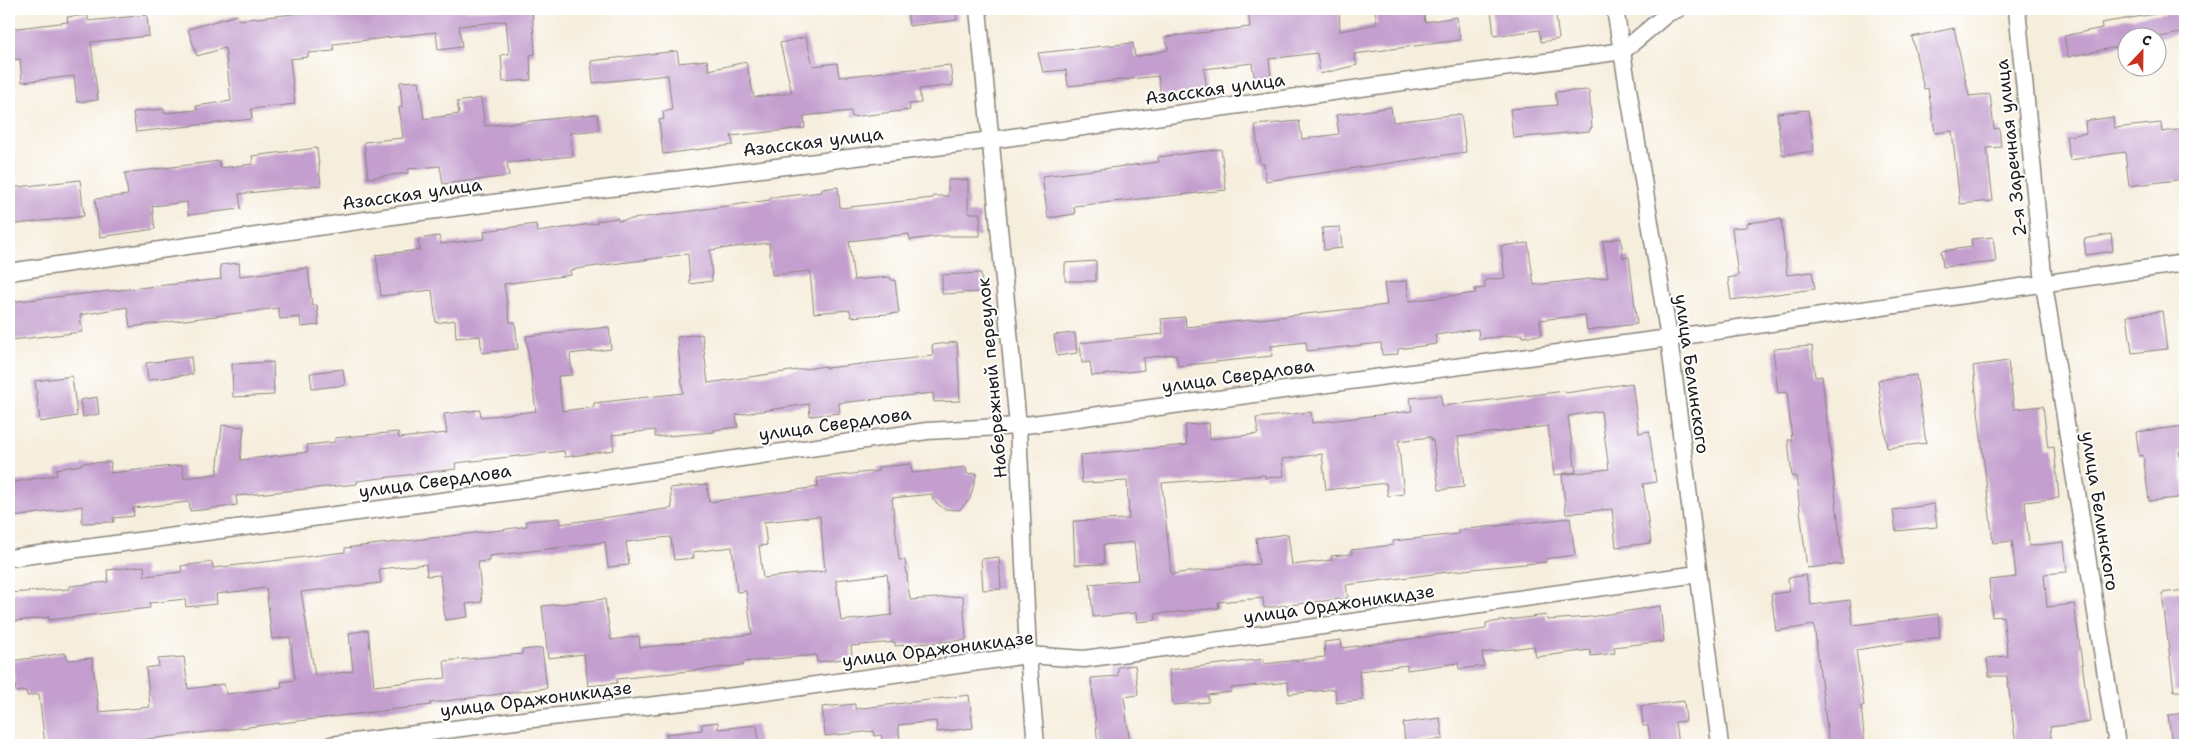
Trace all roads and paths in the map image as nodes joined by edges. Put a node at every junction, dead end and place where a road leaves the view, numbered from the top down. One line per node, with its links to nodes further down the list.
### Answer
1 (978, 9): 6 (street, Набережный переулок)
2 (1615, 9): 5 (street, улица Белинского)
3 (1678, 9): 5 (street)
4 (2017, 9): 9 (street, 2-я Заречная улица)
5 (1623, 51): 6 (street, Азасская улица); 10 (street, улица Белинского)
6 (991, 140): 8 (street, Азасская улица); 11 (street, Набережный переулок)
7 (2185, 263): 9 (street, улица Свердлова)
8 (9, 272)
9 (2044, 284): 10 (street, улица Свердлова); 18 (street, улица Белинского)
10 (1669, 338): 11 (street, улица Свердлова); 13 (street, улица Белинского)
11 (1018, 426): 12 (street, улица Свердлова); 14 (street, Набережный переулок)
12 (9, 558)
13 (1698, 574): 14 (street, улица Орджоникидзе); 17 (street, улица Белинского)
14 (1028, 655): 15 (street, улица Орджоникидзе); 16 (street, Набережный переулок)
15 (331, 745)
16 (1036, 745)
17 (1720, 745)
18 (2117, 745)

